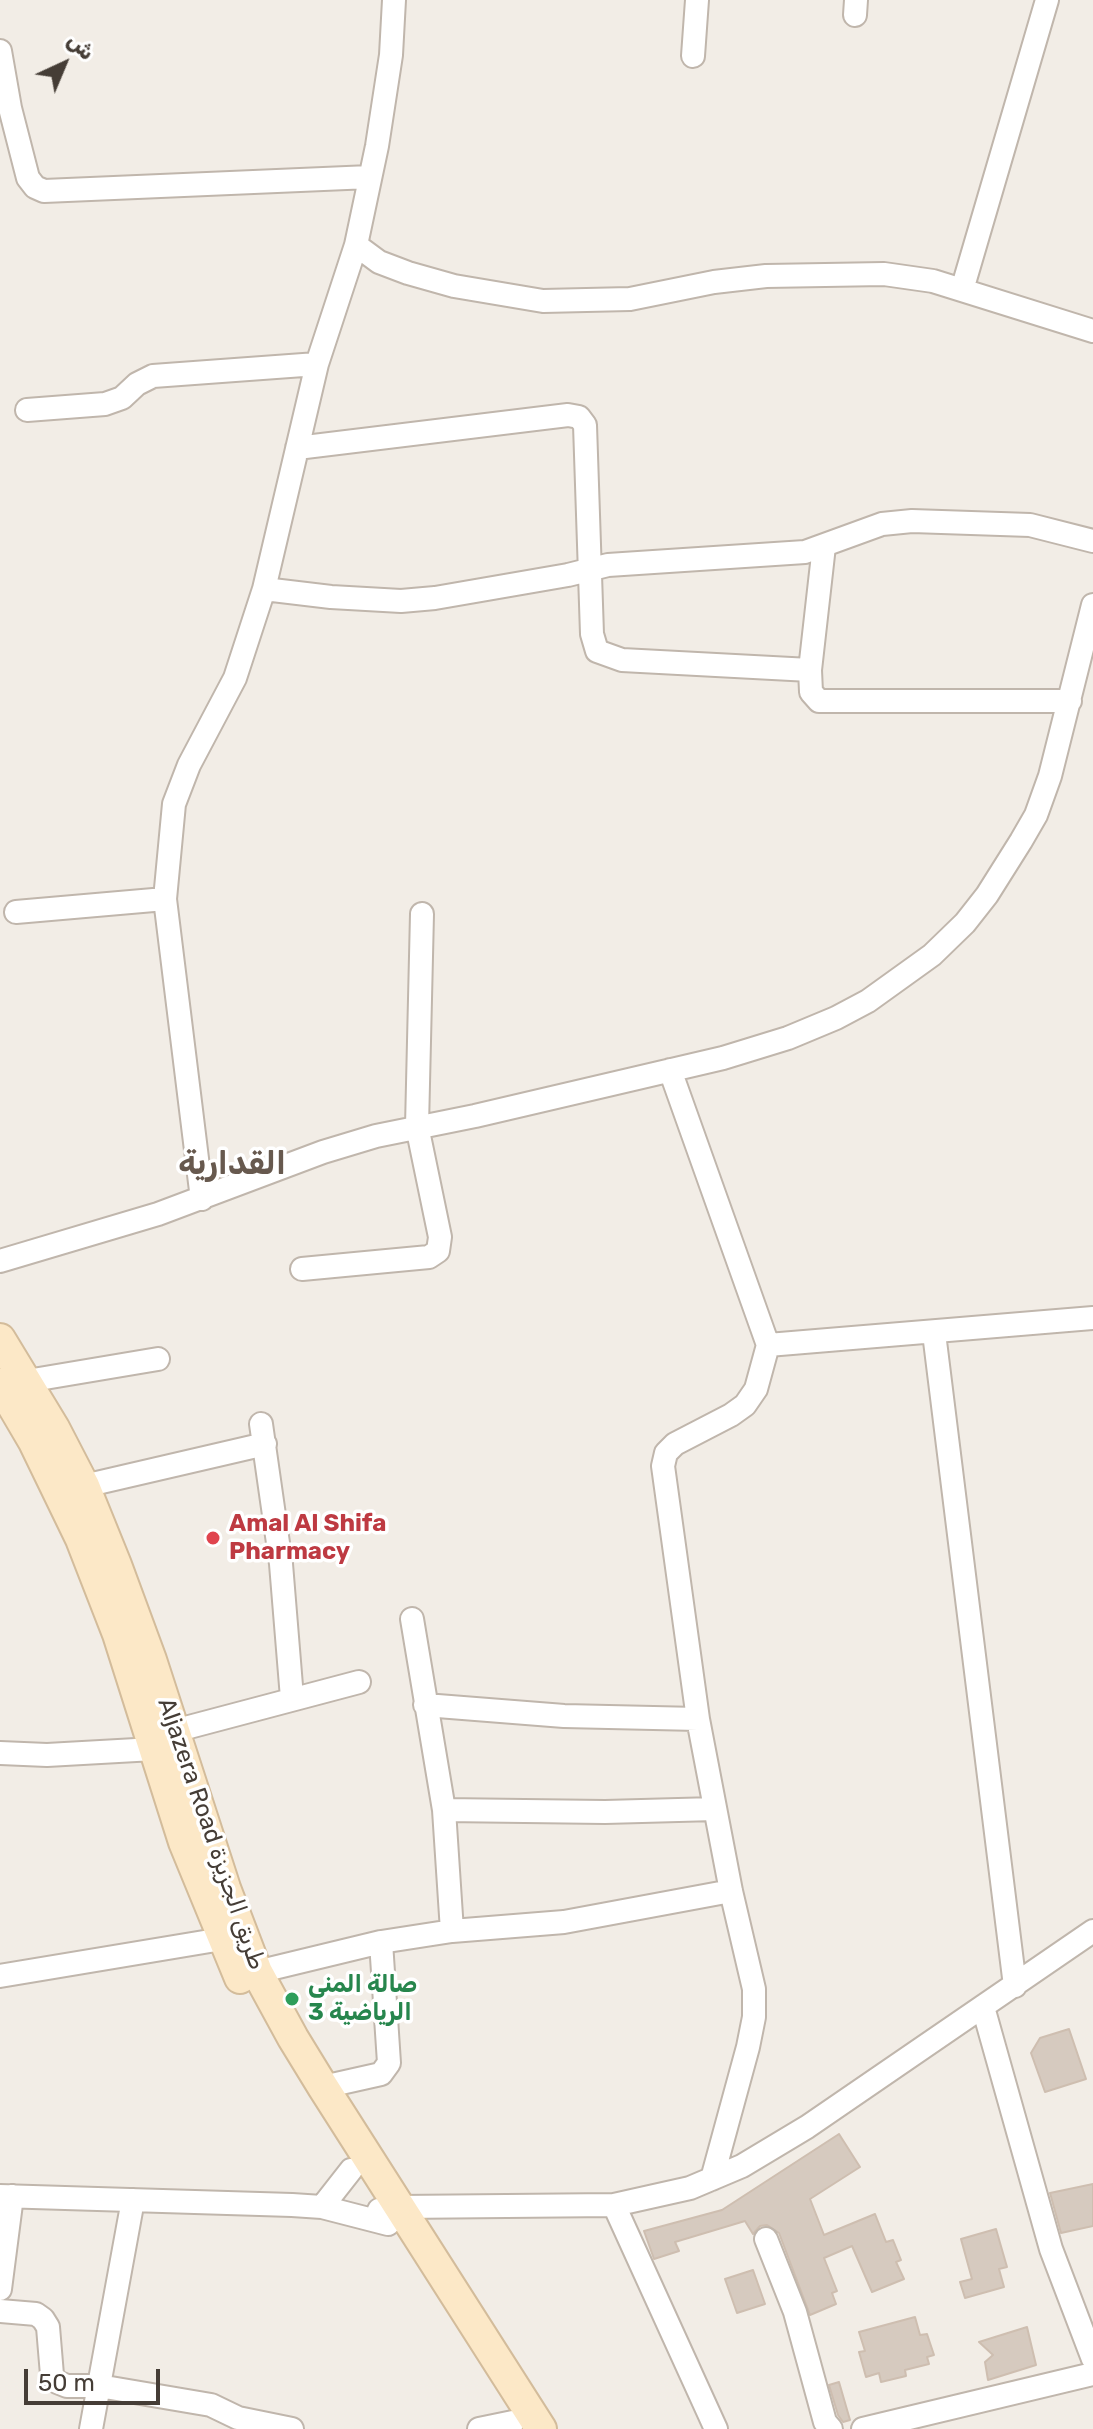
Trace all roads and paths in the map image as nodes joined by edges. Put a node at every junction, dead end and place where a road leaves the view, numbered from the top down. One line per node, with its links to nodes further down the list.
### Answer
1 (394, 0): 7 (street)
2 (697, 0): 5 (street)
3 (1047, 0): 9 (street)
4 (0, 51): 6 (street)
5 (693, 56)
6 (5, 108): 7 (street)
7 (370, 177): 8 (street)
8 (356, 245): 9 (street); 11 (street)
9 (962, 290): 10 (street)
10 (1093, 331)
11 (317, 364): 12 (street); 13 (street)
12 (27, 410)
13 (297, 448): 16 (street); 17 (street)
14 (1093, 541): 15 (street)
15 (824, 546): 16 (street); 19 (street)
16 (590, 569): 17 (street); 19 (street)
17 (264, 589): 21 (street)
18 (1093, 605): 20 (street)
19 (810, 670): 20 (street)
20 (1070, 701): 24 (street)
21 (165, 899): 22 (street); 26 (street)
22 (16, 912)
23 (422, 914): 25 (street)
24 (670, 1070): 25 (street); 32 (street)
25 (417, 1126): 26 (street); 28 (street)
26 (202, 1199): 27 (street)
27 (0, 1261)
28 (302, 1269)
29 (1093, 1318): 30 (street)
30 (934, 1333): 32 (street); 52 (street)
31 (0, 1339): 34 (main road, Aljazera Road طريق الجزيزة)
32 (768, 1345): 40 (street)
33 (158, 1359): 34 (street)
34 (13, 1383): 35 (main road, Aljazera Road طريق الجزيزة); 41 (main road, Aljazera Road طريق الجزيزة)
35 (84, 1486): 38 (street); 41 (main road, Aljazera Road طريق الجزيزة)
36 (412, 1619): 39 (street)
37 (359, 1682): 38 (street)
38 (292, 1698): 41 (street)
39 (425, 1705): 40 (street); 44 (street)
40 (698, 1719): 43 (street)
41 (164, 1740): 42 (street); 48 (main road, Aljazera Road طريق الجزيزة); 50 (main road, Aljazera Road طريق الجزيزة)
42 (0, 1753)
43 (715, 1809): 44 (street); 45 (street)
44 (444, 1810): 46 (street)
45 (731, 1891): 46 (street); 56 (street)
46 (452, 1931): 49 (street)
47 (1093, 1931): 52 (street)
48 (222, 1939): 51 (street); 55 (main road, Aljazera Road طريق الجزيزة)
49 (381, 1942): 50 (street); 54 (street)
50 (257, 1972): 54 (main road, Aljazera Road طريق الجزيزة)
51 (0, 1976)
52 (1015, 1986): 53 (street)
53 (983, 2007): 56 (street); 65 (street)
54 (323, 2087): 61 (main road, Aljazera Road طريق الجزيزة)
55 (351, 2170): 60 (street); 61 (main road, Aljazera Road طريق الجزيزة)
56 (712, 2179): 59 (street)
57 (6, 2196): 58 (street); 63 (street)
58 (133, 2200): 60 (street); 67 (street)
59 (614, 2205): 61 (street); 73 (street)
60 (322, 2207): 61 (street)
61 (388, 2213): 69 (main road, Aljazera Road طريق الجزيزة)
62 (766, 2239): 74 (street)
63 (0, 2289)
64 (0, 2311): 67 (street)
65 (1093, 2359)
66 (1093, 2374): 75 (street)
67 (99, 2386): 68 (street); 70 (street)
68 (237, 2424): 71 (street)
69 (524, 2427): 72 (street)
70 (91, 2429)
71 (292, 2429)
72 (479, 2429)
73 (716, 2429)
74 (831, 2429)
75 (863, 2429)

